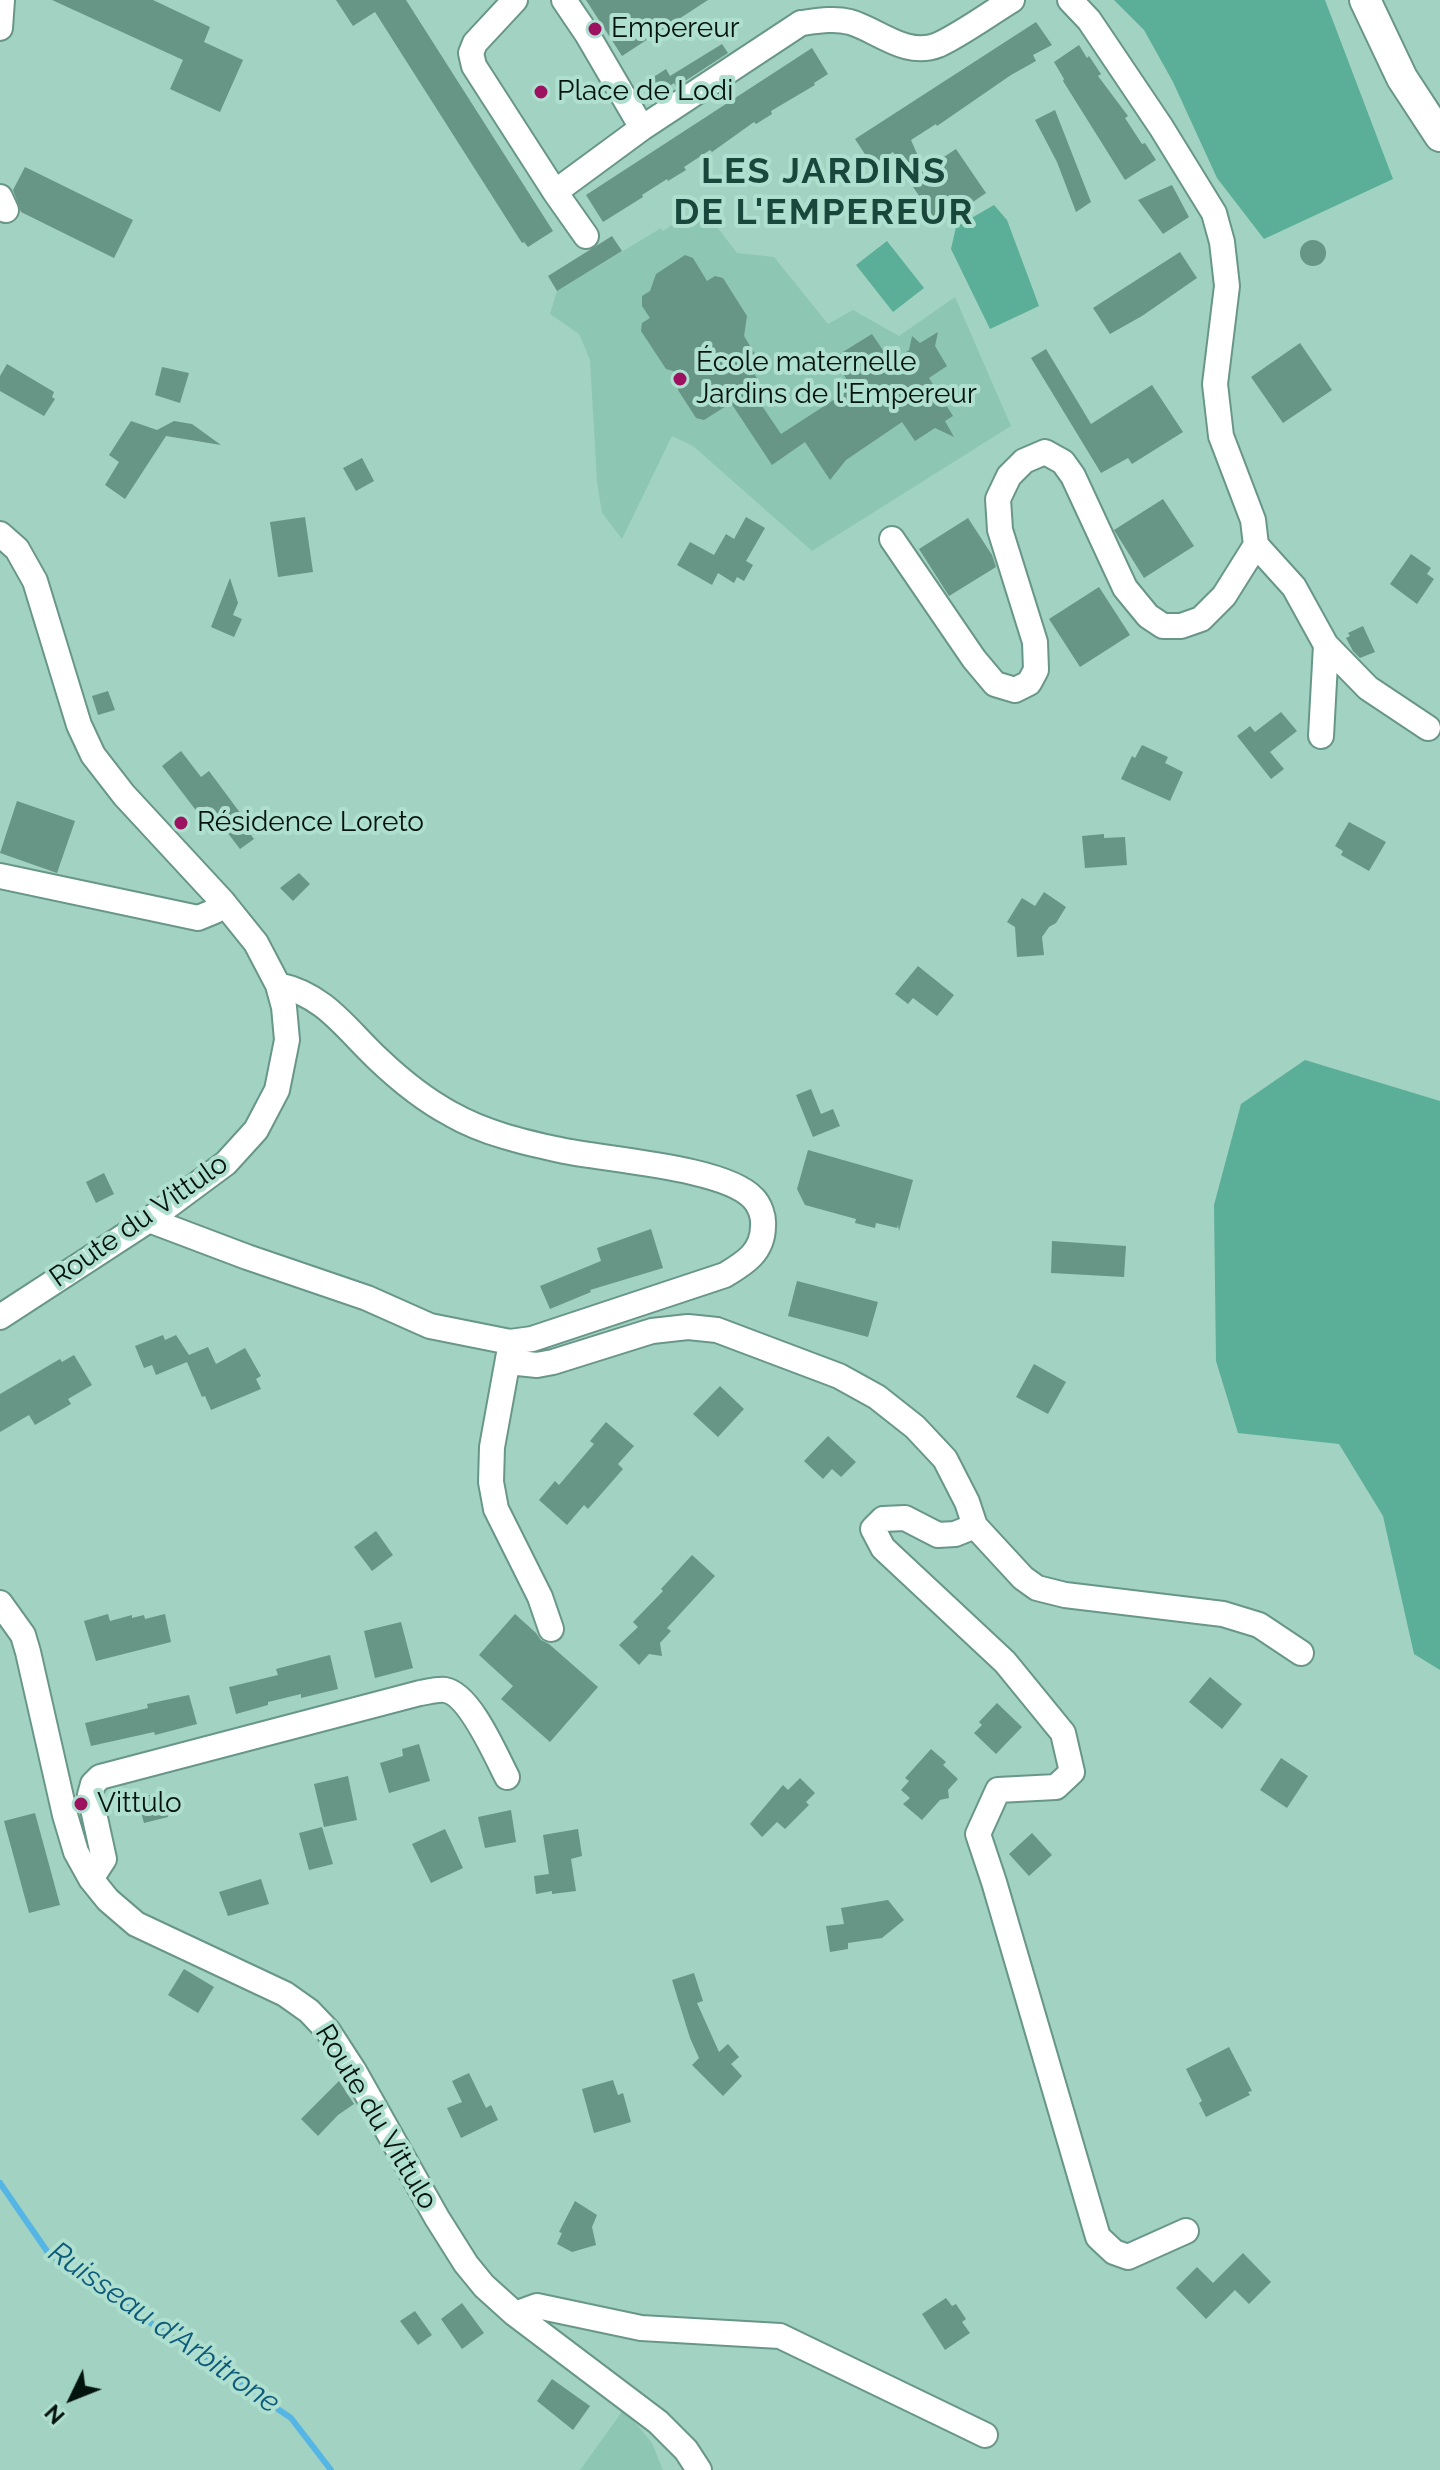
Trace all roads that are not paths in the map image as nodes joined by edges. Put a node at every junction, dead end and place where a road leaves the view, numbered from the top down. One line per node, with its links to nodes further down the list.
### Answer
1 (2, 0): 7 (street)
2 (515, 0): 10 (street)
3 (564, 0): 8 (street)
4 (1012, 0): 8 (street)
5 (1070, 0): 14 (street)
6 (1365, 0): 9 (main road)
7 (0, 28)
8 (642, 128): 10 (street)
9 (1440, 136)
10 (555, 192): 11 (street)
11 (586, 236)
12 (0, 534): 19 (street, Route du Vittulo)
13 (892, 539): 14 (street)
14 (1256, 545): 15 (street)
15 (1326, 645): 16 (street); 17 (street)
16 (1428, 728)
17 (1321, 736)
18 (0, 876): 19 (street)
19 (223, 902): 20 (street, Route du Vittulo)
20 (278, 985): 21 (street, Route du Vittulo); 23 (street)
21 (149, 1220): 22 (street, Route du Vittulo); 23 (street)
22 (0, 1317)
23 (509, 1352): 24 (street); 26 (street)
24 (975, 1526): 27 (street); 30 (street)
25 (0, 1603): 29 (street, Route du Vittulo)
26 (551, 1629)
27 (1301, 1653)
28 (507, 1777): 29 (street)
29 (91, 1879): 31 (street, Route du Vittulo)
30 (1186, 2231)
31 (515, 2314): 32 (street); 33 (street, Route du Vittulo)
32 (985, 2435)
33 (699, 2470)

